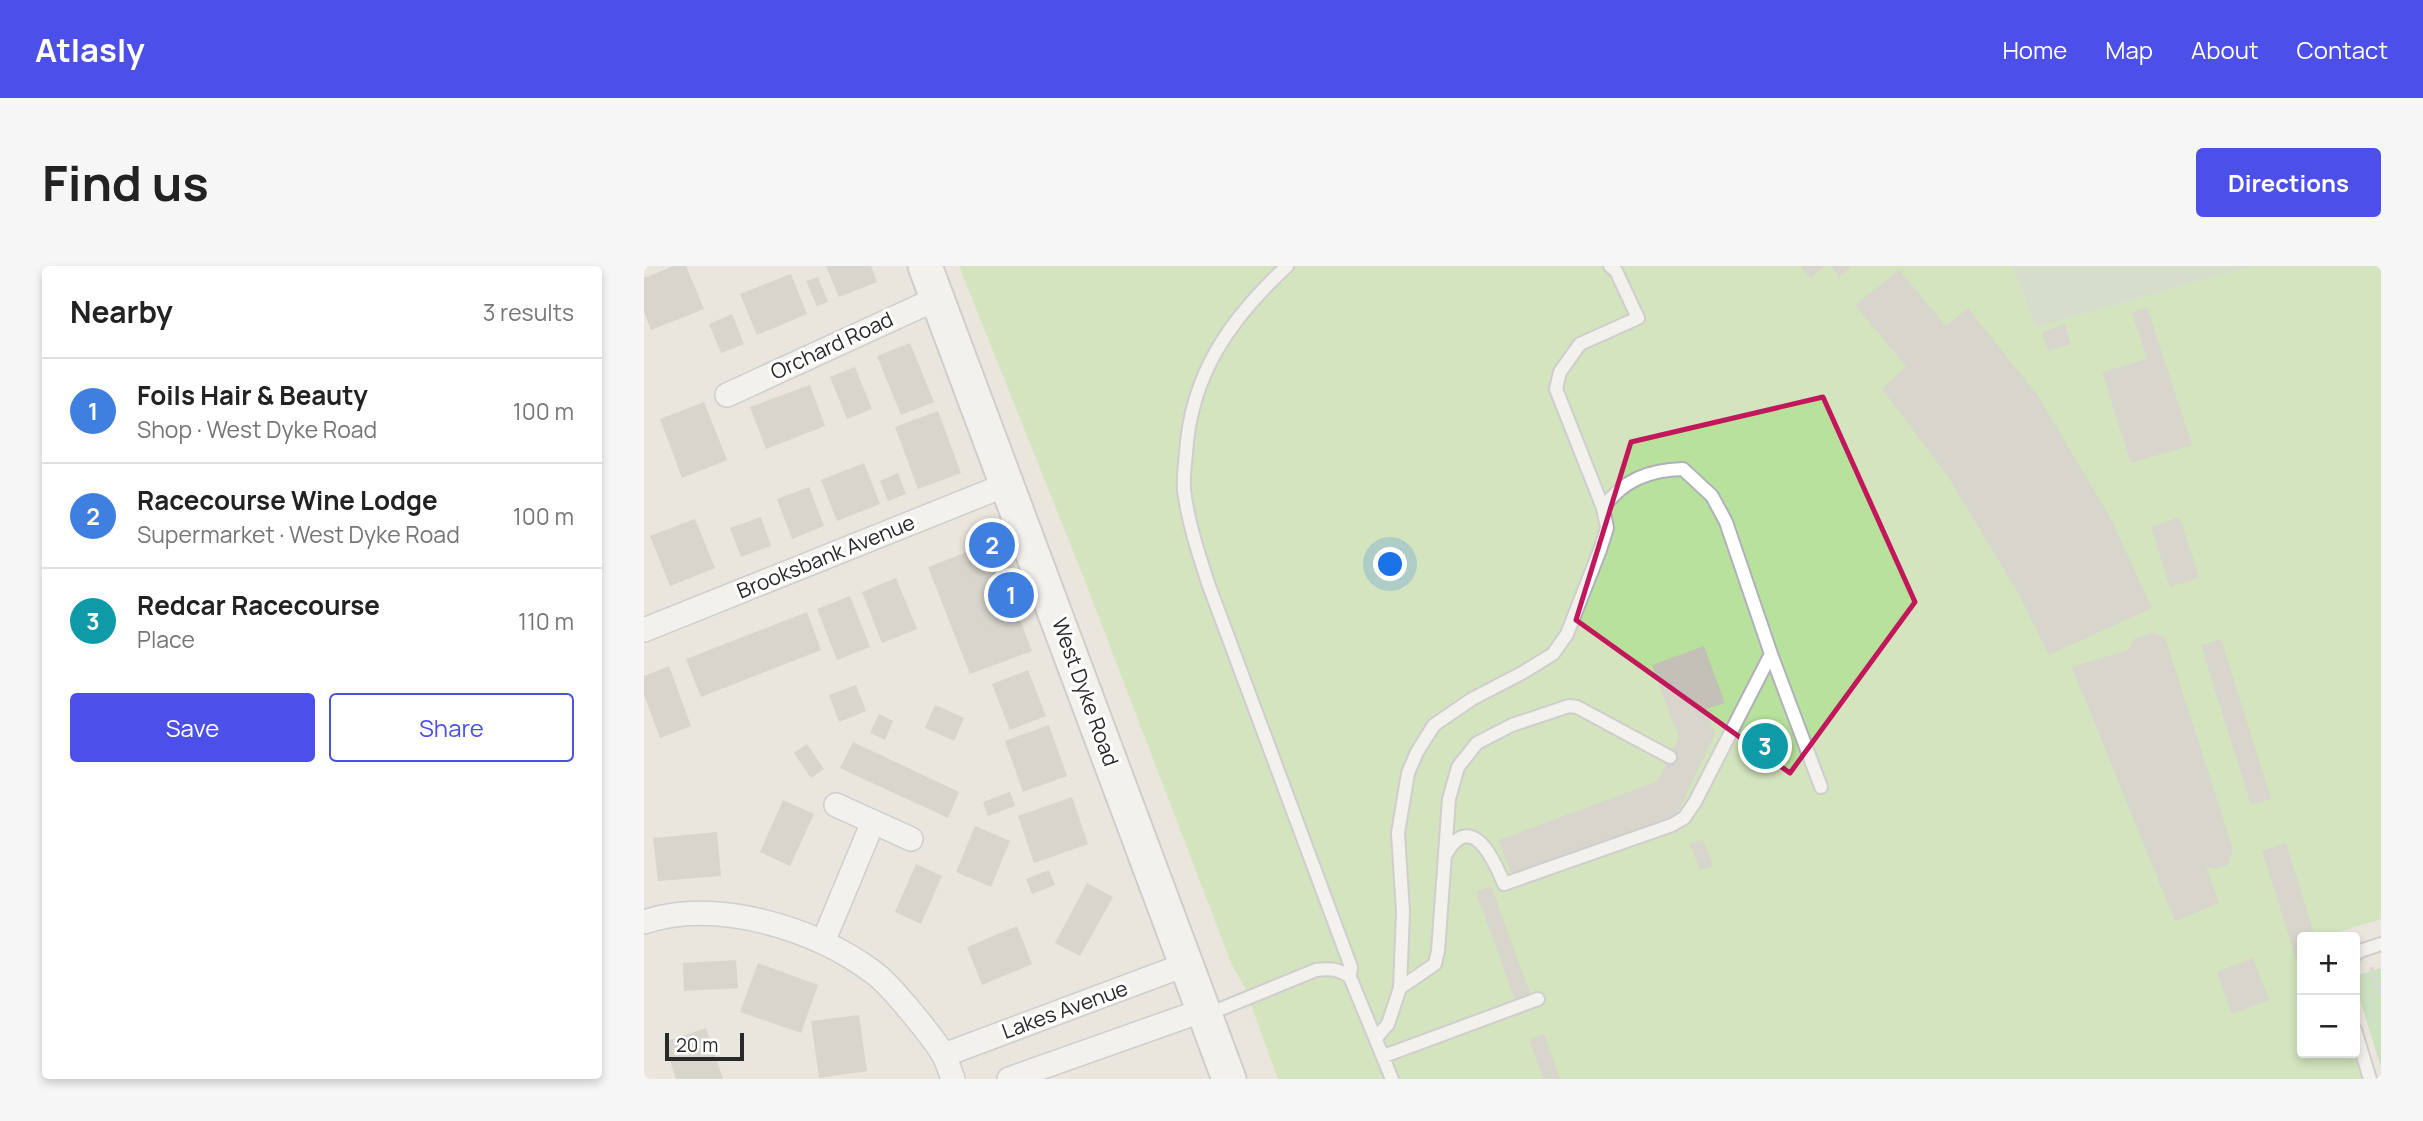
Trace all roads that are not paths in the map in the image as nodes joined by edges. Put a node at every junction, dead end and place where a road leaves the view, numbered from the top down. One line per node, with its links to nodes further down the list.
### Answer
1 (925, 266): 4 (street, West Dyke Road)
2 (1287, 266): 21 (lane)
3 (1610, 266): 7 (lane)
4 (938, 298): 5 (street, Orchard Road); 6 (street, West Dyke Road)
5 (727, 395)
6 (1008, 484): 8 (street, Brooksbank Avenue); 20 (street, West Dyke Road)
7 (1603, 508): 9 (lane); 22 (lane)
8 (644, 630)
9 (1771, 654): 11 (lane); 15 (lane)
10 (1670, 757): 15 (lane)
11 (1821, 787)
12 (836, 805): 13 (street)
13 (873, 822): 14 (street); 17 (street)
14 (911, 839)
15 (1445, 856): 22 (lane)
16 (644, 922): 17 (street)
17 (823, 942): 27 (street)
18 (2381, 944): 19 (lane)
19 (2360, 952)
20 (1187, 964): 24 (street, West Dyke Road); 27 (street, Lakes Avenue)
21 (1350, 977): 24 (lane); 25 (lane)
22 (1400, 988): 25 (lane)
23 (1538, 999): 28 (lane)
24 (1204, 1012): 30 (street); 31 (street, West Dyke Road)
25 (1376, 1038): 28 (lane)
26 (2360, 1046): 33 (lane)
27 (944, 1055): 29 (street)
28 (1384, 1056): 32 (lane)
29 (953, 1079)
30 (1009, 1079)
31 (1229, 1079)
32 (1392, 1079)
33 (2370, 1079)

